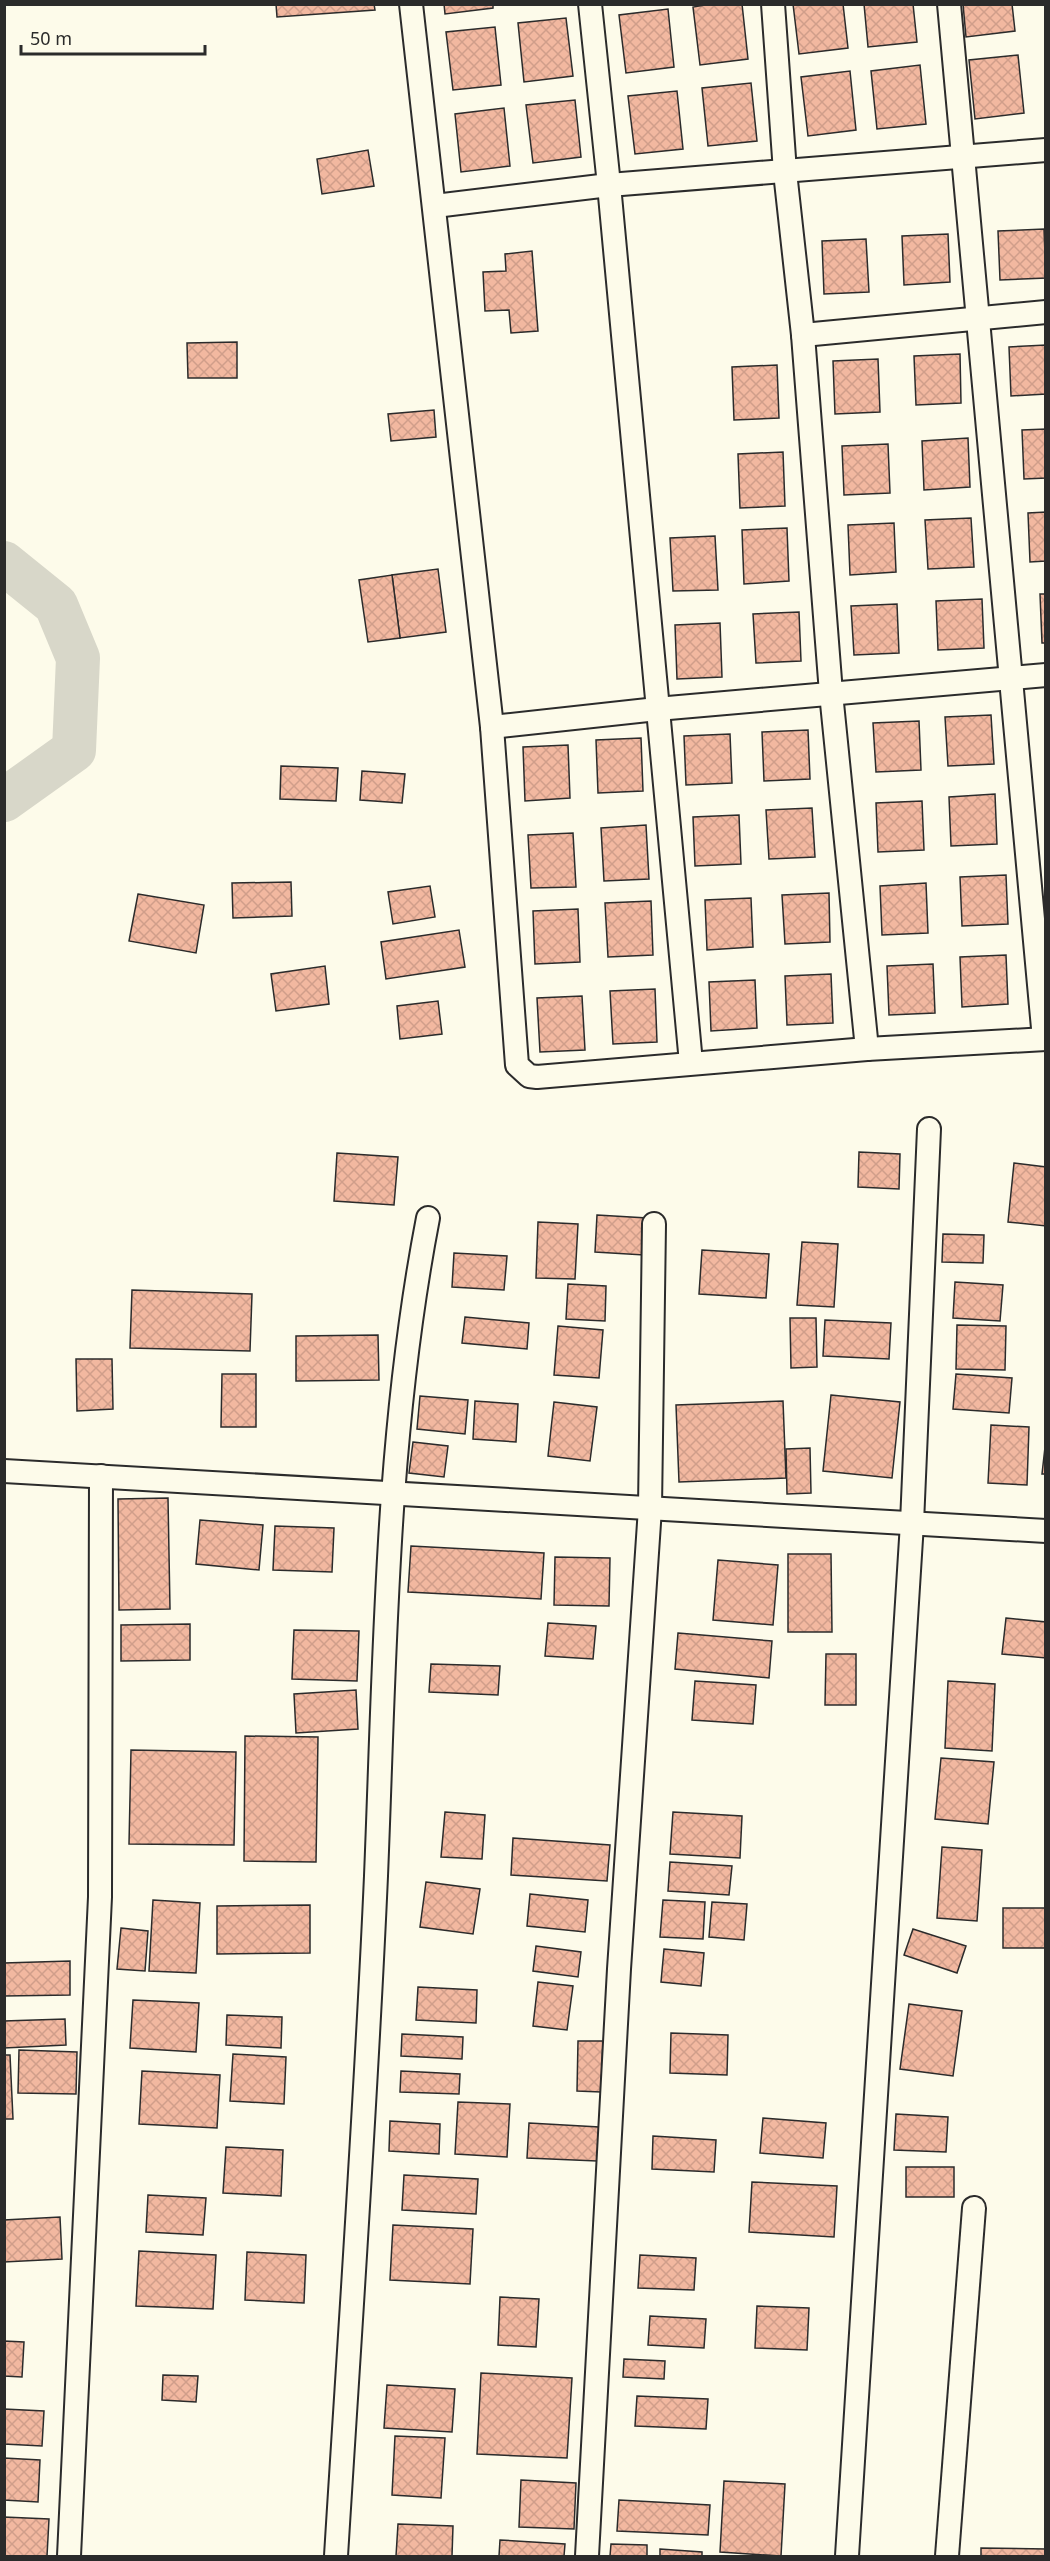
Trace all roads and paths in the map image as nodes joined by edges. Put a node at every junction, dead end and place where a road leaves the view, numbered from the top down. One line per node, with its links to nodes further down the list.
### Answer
1 (411, 4): 9 (street)
2 (590, 4): 8 (street)
3 (773, 4): 7 (street)
4 (948, 4): 6 (street)
5 (1046, 150): 6 (street)
6 (963, 156): 7 (street); 11 (street)
7 (785, 172): 8 (street); 12 (street)
8 (609, 185): 9 (street); 16 (street)
9 (435, 206): 17 (street)
10 (1046, 312): 11 (street)
11 (978, 319): 12 (street); 14 (street)
12 (803, 335): 15 (street)
13 (1046, 675): 14 (street)
14 (1009, 678): 15 (street); 18 (street)
15 (831, 693): 16 (street); 19 (street)
16 (657, 709): 17 (street); 20 (street)
17 (492, 727): 20 (street)
18 (1045, 1039): 19 (street)
19 (867, 1049): 20 (street)
20 (691, 1063)
21 (929, 1129): 28 (street)
22 (428, 1218): 26 (street)
23 (654, 1224): 27 (street)
24 (4, 1471): 25 (street)
25 (101, 1476): 26 (street); 31 (street)
26 (392, 1495): 27 (street); 32 (street)
27 (650, 1508): 28 (street); 33 (street)
28 (912, 1522): 29 (street); 34 (street)
29 (1046, 1531)
30 (974, 2208): 35 (street)
31 (69, 2556)
32 (336, 2556)
33 (587, 2556)
34 (847, 2556)
35 (947, 2556)

